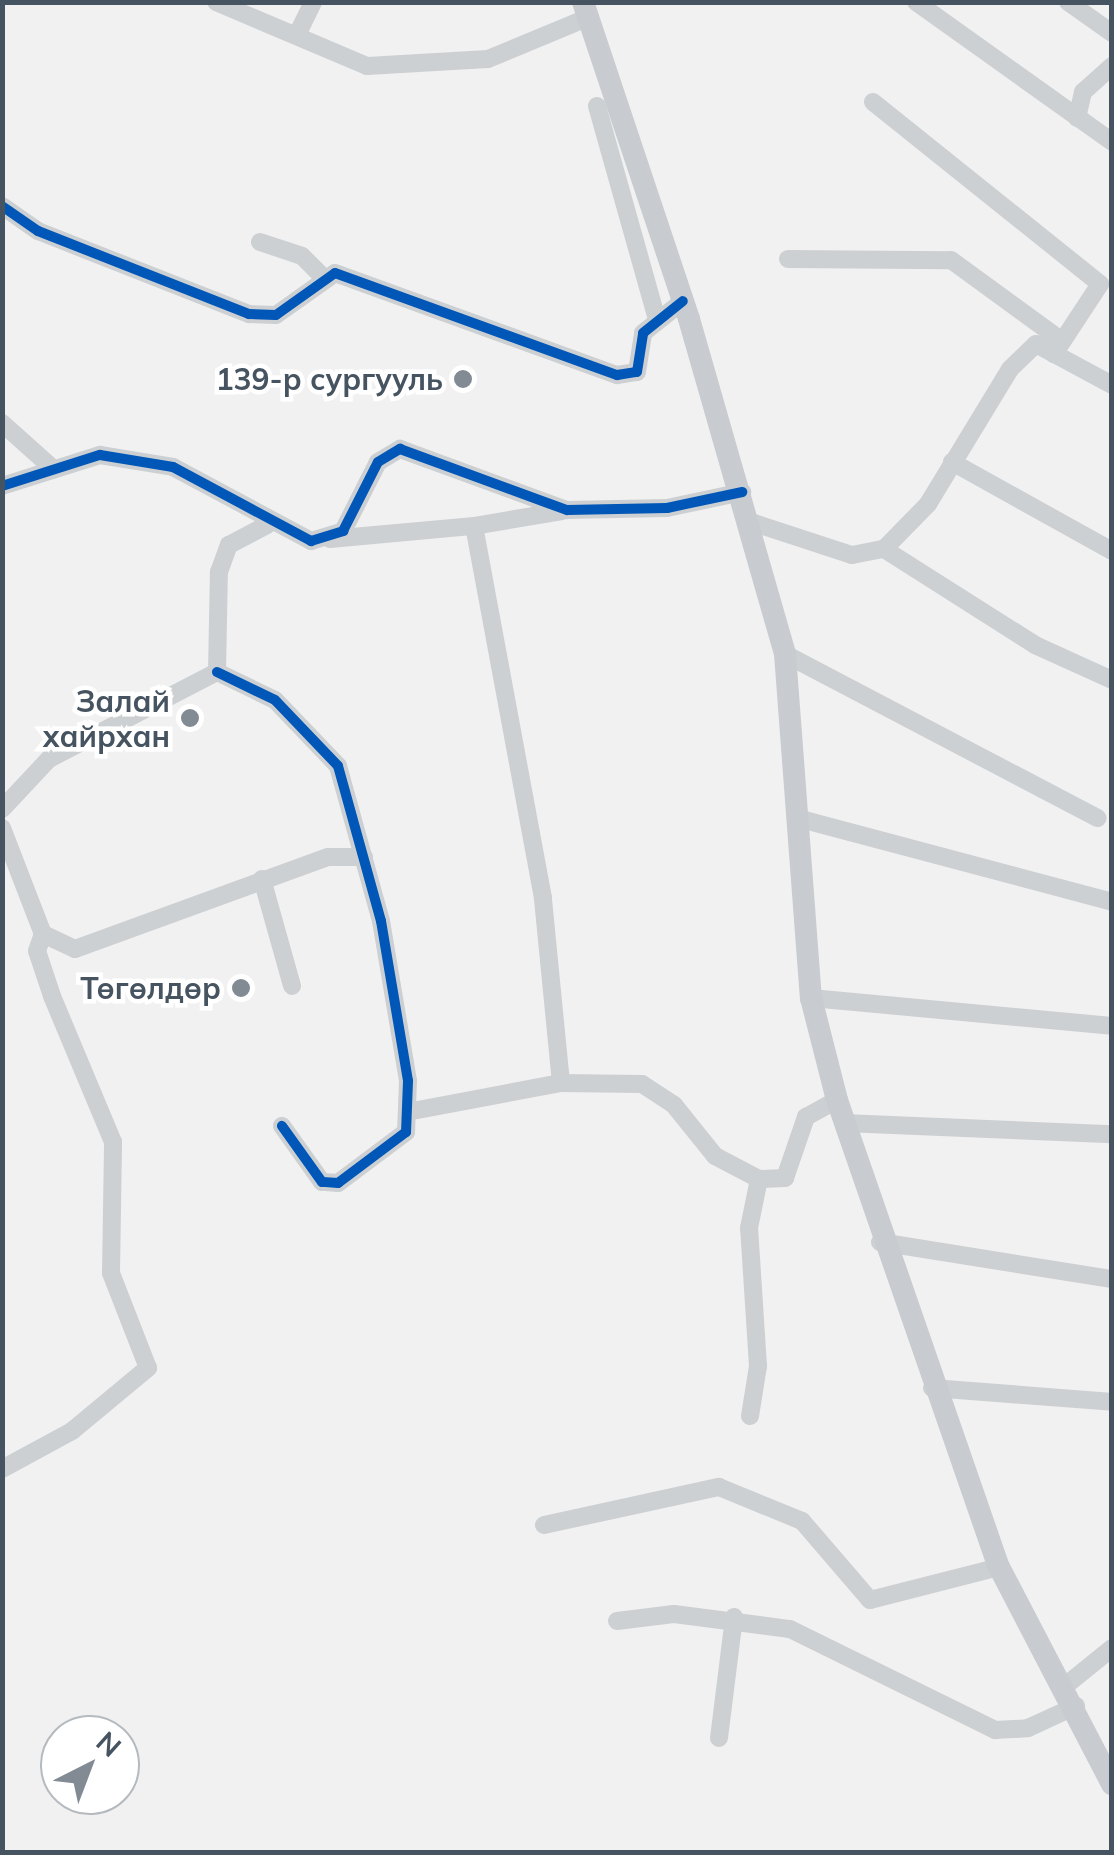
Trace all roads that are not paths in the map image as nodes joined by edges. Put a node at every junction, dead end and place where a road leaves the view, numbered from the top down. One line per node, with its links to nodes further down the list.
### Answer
1 (216, 2): 7 (street)
2 (313, 2): 7 (street)
3 (916, 2): 11 (street)
4 (1068, 2): 6 (street)
5 (585, 10): 7 (street); 17 (main road)
6 (1112, 32)
7 (297, 35)
8 (1112, 66): 11 (street)
9 (873, 102): 19 (street)
10 (597, 106): 18 (street)
11 (1078, 118): 12 (street)
12 (1112, 142)
13 (2, 206): 16 (street)
14 (260, 242): 16 (street)
15 (788, 259): 19 (street)
16 (321, 276): 18 (street)
17 (683, 300): 18 (street); 25 (main road)
18 (656, 316)
19 (1054, 354): 20 (street); 22 (street)
20 (1112, 385)
21 (2, 423): 23 (street)
22 (952, 462): 31 (street); 32 (street)
23 (49, 465): 24 (street); 28 (street)
24 (2, 486)
25 (742, 492): 26 (street); 27 (main road)
26 (567, 510): 29 (street); 30 (street)
27 (751, 522): 31 (street); 33 (main road)
28 (267, 525): 30 (street); 34 (street)
29 (474, 526): 30 (street); 47 (street)
30 (311, 541)
31 (884, 549): 35 (street)
32 (1112, 552)
33 (785, 654): 37 (main road); 38 (street)
34 (217, 672): 36 (street); 40 (street)
35 (1112, 680)
36 (2, 809)
37 (797, 818): 42 (street); 45 (main road)
38 (1098, 818)
39 (2, 828): 43 (street)
40 (364, 857): 41 (street); 49 (street)
41 (262, 879): 43 (street); 44 (street)
42 (1112, 902)
43 (43, 934): 58 (street)
44 (292, 986)
45 (811, 998): 46 (street); 48 (main road)
46 (1112, 1026)
47 (561, 1083): 49 (street); 52 (street)
48 (840, 1111): 51 (street); 52 (street); 53 (main road)
49 (407, 1112): 50 (street)
50 (282, 1126)
51 (1112, 1134)
52 (759, 1178): 57 (street)
53 (880, 1242): 54 (street); 55 (main road)
54 (1112, 1279)
55 (932, 1388): 56 (street); 60 (main road)
56 (1112, 1402)
57 (750, 1416)
58 (2, 1469)
59 (544, 1525): 60 (street)
60 (999, 1567): 64 (main road)
61 (734, 1617): 62 (street); 64 (street); 65 (street)
62 (617, 1621)
63 (1112, 1648): 64 (street)
64 (1071, 1696): 66 (main road)
65 (719, 1738)
66 (1112, 1784)

